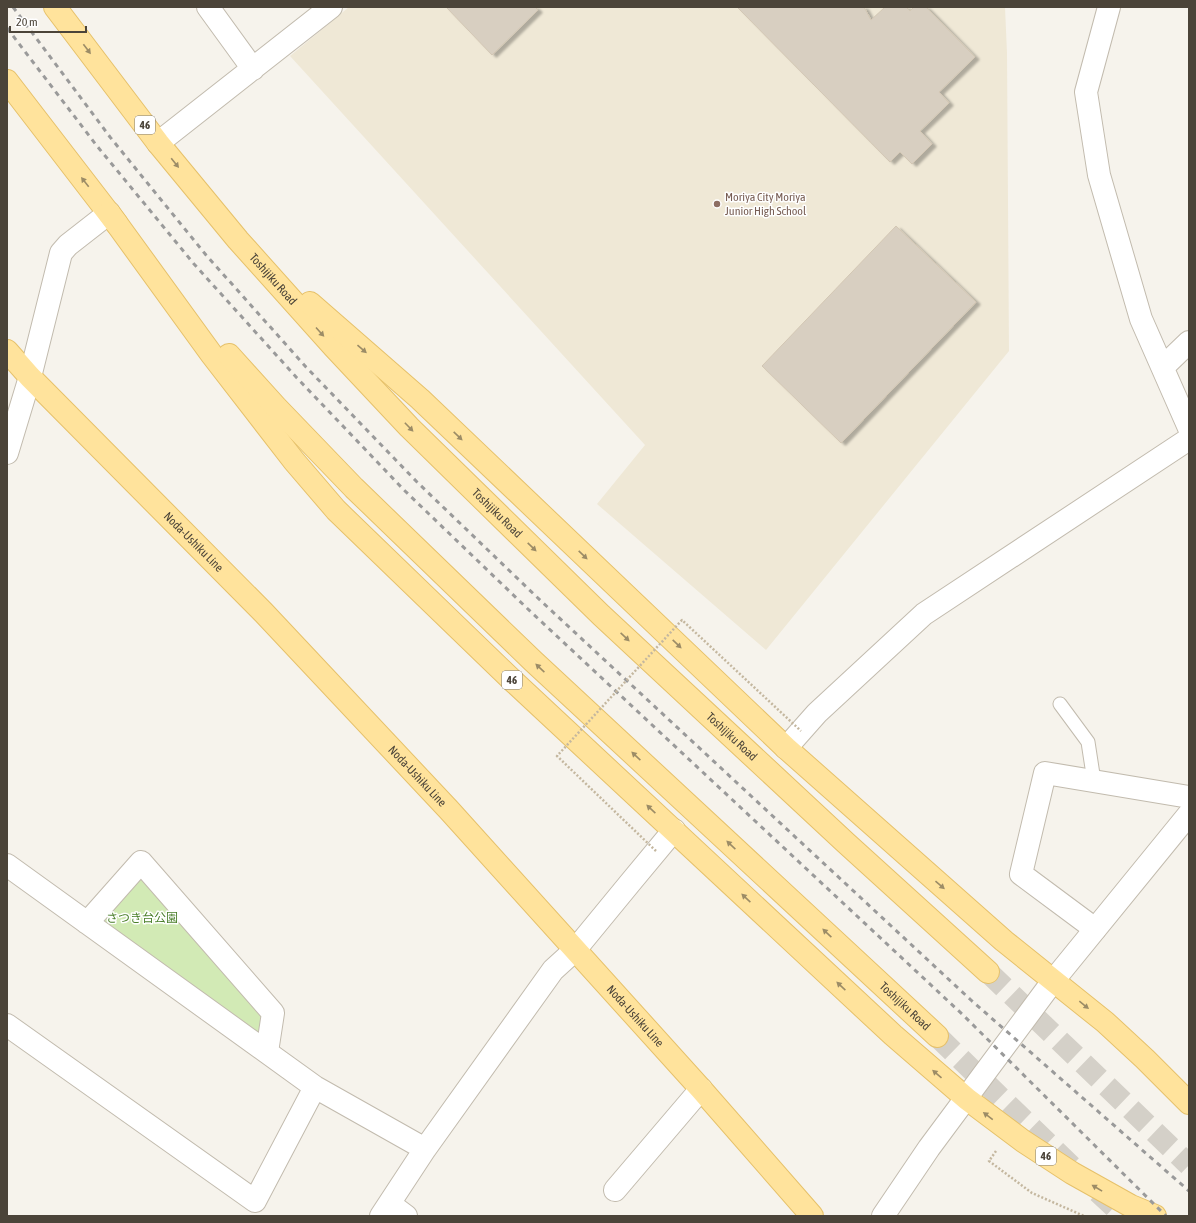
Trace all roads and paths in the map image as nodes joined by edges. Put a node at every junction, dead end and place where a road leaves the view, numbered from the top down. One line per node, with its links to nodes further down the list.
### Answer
1 (55, 7): 7 (main road, Toshijiku Road / 46, one-way to 7)
2 (208, 7): 5 (street)
3 (331, 7): 5 (street)
4 (1109, 7): 12 (street)
5 (253, 69): 7 (street)
6 (7, 81): 8 (main road, Toshijiku Road / 46, one-way to 6)
7 (158, 143): 9 (main road, Toshijiku Road / 46, one-way to 9)
8 (109, 213): 13 (street); 23 (main road, 46, one-way to 8); 32 (main road, Toshijiku Road / 46, one-way to 8)
9 (238, 240): 19 (main road, 46, one-way to 19); 29 (main road, Toshijiku Road / 46, one-way to 29)
10 (1189, 342): 12 (street)
11 (7, 351): 13 (main road, Noda-Ushiku Line)
12 (1163, 367): 14 (street)
13 (30, 377): 16 (street); 28 (main road, Noda-Ushiku Line)
14 (1189, 428)
15 (1189, 439): 18 (street)
16 (7, 453)
17 (1060, 704): 20 (lane)
18 (801, 731): 19 (street); 24 (path, bridge)
19 (786, 748): 30 (main road, 46, one-way to 30)
20 (1094, 781): 21 (street); 27 (street)
21 (1189, 797)
22 (1189, 814): 27 (street)
23 (674, 830): 24 (street); 36 (main road, 46, one-way to 23)
24 (656, 851): 28 (street)
25 (7, 865): 26 (street)
26 (87, 923): 33 (street); 33 (street)
27 (1095, 929): 30 (street)
28 (575, 950): 35 (main road, Noda-Ushiku Line); 38 (street)
29 (988, 972)
30 (1053, 980): 36 (street); 37 (main road, 46, one-way to 37)
31 (7, 1025): 34 (street)
32 (937, 1036)
33 (267, 1052): 34 (street)
34 (315, 1086): 38 (street)
35 (701, 1089): 40 (street); 42 (main road, Noda-Ushiku Line)
36 (966, 1099): 43 (street); 45 (main road, 46, one-way to 36)
37 (1189, 1102)
38 (425, 1149): 41 (street)
39 (997, 1149): 44 (path)
40 (615, 1190)
41 (392, 1212)
42 (812, 1216)
43 (883, 1216)
44 (1084, 1216)
45 (1155, 1216)

